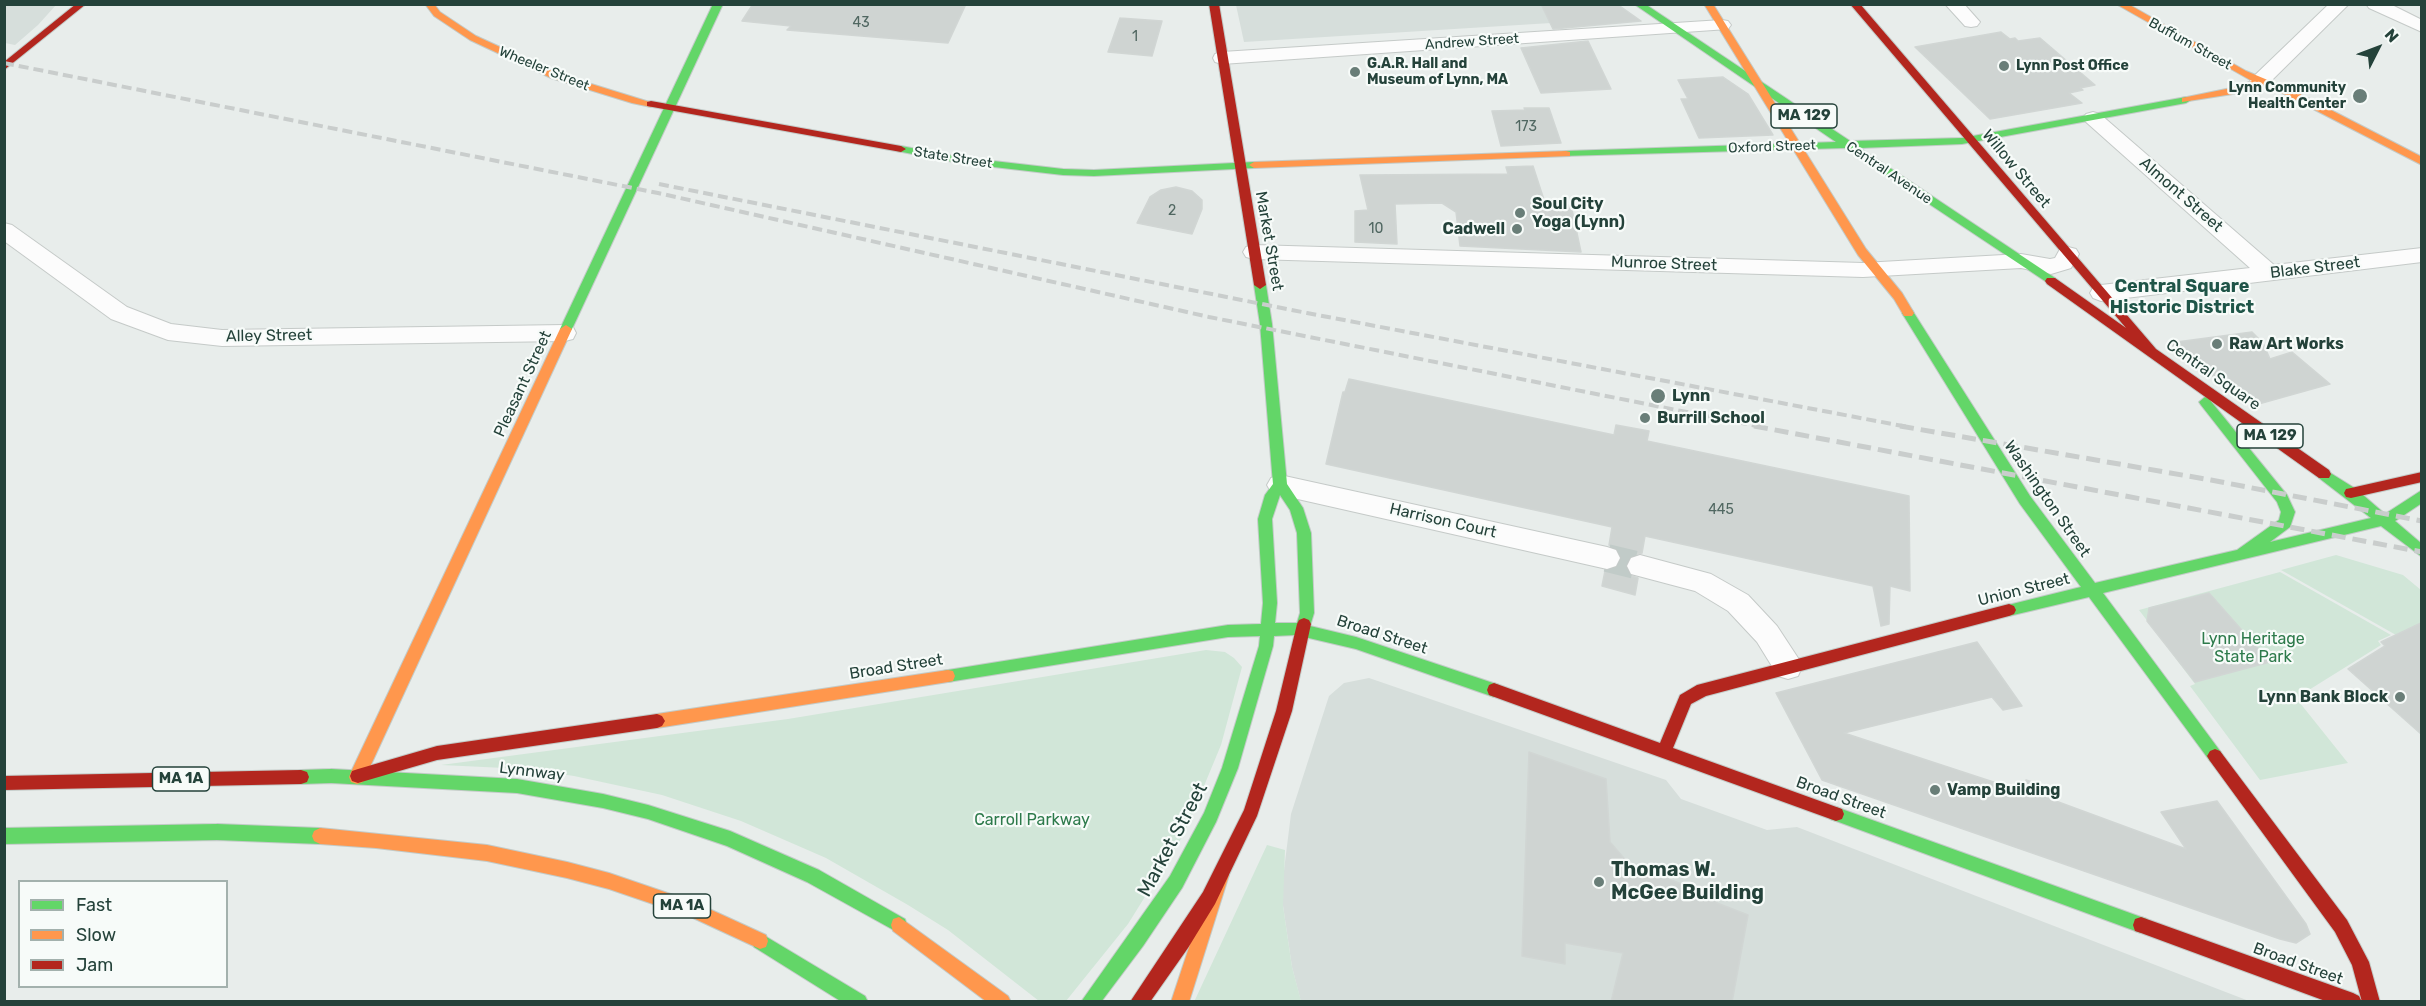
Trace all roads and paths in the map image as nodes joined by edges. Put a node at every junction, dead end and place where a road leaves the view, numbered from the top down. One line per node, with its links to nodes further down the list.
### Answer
1 (82, 4): 17 (main road)
2 (429, 4): 20 (main road, Wheeler Street)
3 (718, 4): 20 (main road, Pleasant Street)
4 (1214, 4): 16 (main road, Market Street)
5 (1638, 4): 15 (main road, Central Avenue)
6 (1708, 4): 13 (main road, Washington Street / MA 129)
7 (1854, 4): 22 (main road, Willow Street)
8 (1954, 4): 12 (street)
9 (2120, 4): 18 (main road, Buffum Street)
10 (2340, 4): 18 (street, Oxford Street)
11 (2375, 4): 14 (street)
12 (1971, 22)
13 (1722, 25): 15 (street, Andrew Street); 19 (main road, Washington Street / MA 129)
14 (2421, 27)
15 (1674, 28): 16 (street, Andrew Street); 19 (main road, Central Avenue)
16 (1222, 58): 26 (main road, Market Street)
17 (4, 67)
18 (2260, 81): 21 (main road, Oxford Street); 25 (main road, Buffum Street)
19 (1760, 87): 23 (main road, Central Avenue / MA 129); 24 (main road, Washington Street / MA 129)
20 (670, 107): 26 (main road, State Street); 35 (main road, Pleasant Street)
21 (2093, 118): 22 (main road, Oxford Street); 33 (street, Almont Street)
22 (1970, 140): 23 (main road, Oxford Street); 29 (main road, Willow Street)
23 (1848, 145): 24 (main road, Oxford Street); 31 (main road, Central Avenue / MA 129)
24 (1797, 147): 26 (main road, Oxford Street); 32 (main road, Washington Street / MA 129)
25 (2421, 162)
26 (1239, 165): 28 (main road, Market Street)
27 (4, 230): 35 (street, Alley Street)
28 (1254, 252): 32 (street, Munroe Street); 39 (main road, Market Street)
29 (2068, 254): 31 (street, Munroe Street); 34 (main road, Willow Street)
30 (2421, 255): 33 (street, Blake Street)
31 (2021, 261): 32 (street, Munroe Street); 36 (main road, Central Square / MA 129)
32 (1877, 270): 47 (main road, Washington Street / MA 129)
33 (2270, 273): 34 (street, Blake Street)
34 (2102, 293): 36 (main road, Willow Street)
35 (565, 333): 52 (main road, Pleasant Street)
36 (2155, 354): 37 (main road, Central Square / MA 129)
37 (2182, 373): 40 (main road, Central Square / MA 129); 44 (main road)
38 (2421, 477): 40 (main road)
39 (1280, 485): 45 (street, Harrison Court); 48 (main road); 49 (main road, Market Street)
40 (2351, 493): 42 (main road, Central Square / MA 129)
41 (2421, 495): 42 (main road, Union Street)
42 (2384, 519): 43 (main road, MA 129); 44 (main road, Union Street)
43 (2421, 552)
44 (2242, 553): 47 (main road, Union Street)
45 (1607, 558)
46 (1640, 566): 50 (street)
47 (2092, 590): 50 (main road, Union Street); 62 (main road, Washington Street / MA 129)
48 (1269, 628): 49 (main road, Broad Street / MA 1A); 52 (main road, Broad Street / MA 1A); 58 (main road, Market Street)
49 (1305, 631): 51 (main road, Broad Street / MA 1A); 55 (main road, Market Street)
50 (1788, 667): 51 (main road, Union Street)
51 (1664, 751): 61 (main road, Broad Street / MA 1A)
52 (357, 777): 53 (main road, Lynnway / MA 1A); 57 (main road, Lynnway)
53 (4, 783)
54 (4, 836): 56 (main road, MA 1A)
55 (1221, 875): 59 (main road); 60 (main road)
56 (859, 1002)
57 (1002, 1002)
58 (1090, 1002)
59 (1139, 1002)
60 (1180, 1002)
61 (2353, 1002)
62 (2372, 1002)

